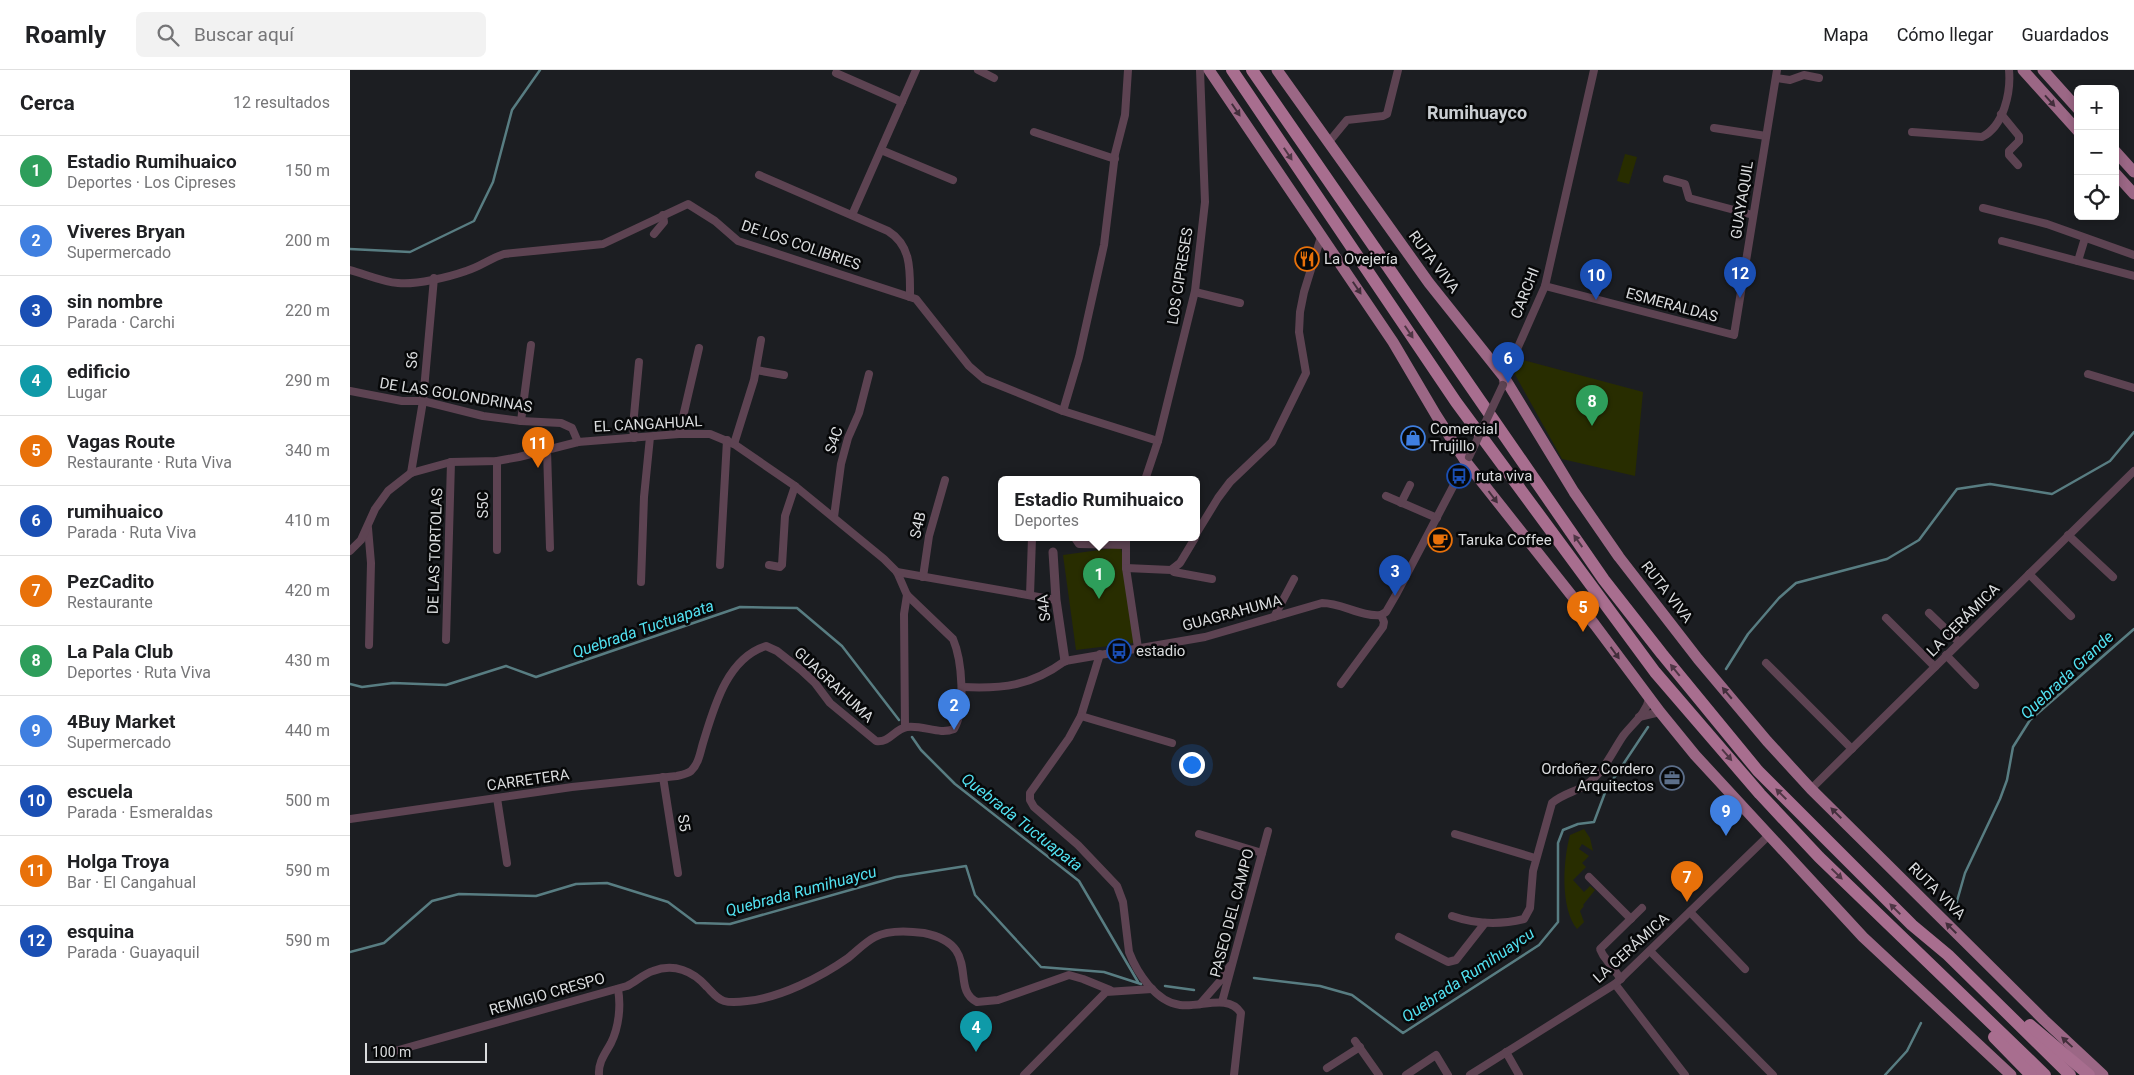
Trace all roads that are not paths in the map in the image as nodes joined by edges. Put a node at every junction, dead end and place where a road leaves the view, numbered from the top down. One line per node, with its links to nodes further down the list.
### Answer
1 (916, 70): 19 (street)
2 (978, 70): 16 (street)
3 (1128, 70): 30 (street)
4 (1200, 70): 52 (street, LOS CIPRESES)
5 (1209, 70): 43 (main road, one-way to 43)
6 (1232, 70): 164 (highway, one-way to 164)
7 (1252, 70): 161 (highway, one-way to 7)
8 (1277, 70): 27 (main road, RUTA VIVA)
9 (1398, 70): 27 (street)
10 (1594, 70): 51 (street, CARCHI)
11 (2009, 70): 21 (street)
12 (2022, 70): 18 (main road)
13 (2044, 71): 18 (main road); 20 (main road)
14 (836, 73): 19 (street)
15 (1777, 74): 17 (street); 26 (street, GUAYAQUIL)
16 (994, 78)
17 (1820, 78)
18 (2033, 81): 23 (main road, one-way to 23)
19 (902, 102): 28 (street)
20 (2074, 105)
21 (2001, 114): 25 (street); 31 (street)
22 (1714, 128): 26 (street)
23 (2076, 130)
24 (1034, 132): 30 (street)
25 (1912, 132)
26 (1766, 136): 41 (street, GUAYAQUIL)
27 (1328, 143): 64 (main road, RUTA VIVA)
28 (881, 150): 36 (street); 40 (street)
29 (2119, 155): 32 (main road)
30 (1115, 159): 68 (street)
31 (2018, 165)
32 (2134, 172)
33 (759, 175): 40 (street)
34 (2117, 175): 37 (main road)
35 (1667, 179): 41 (street)
36 (953, 180)
37 (2134, 194)
38 (1983, 208): 44 (street)
39 (663, 215): 42 (street); 50 (street, DE LOS COLIBRIES); 53 (street, DE LOS COLIBRIES)
40 (852, 215): 53 (street)
41 (1753, 216): 55 (street, GUAYAQUIL)
42 (654, 234)
43 (1321, 237): 78 (main road, one-way to 78); 91 (street)
44 (2085, 238): 46 (street); 47 (street)
45 (2002, 241): 47 (street)
46 (2134, 255)
47 (2078, 261): 49 (street)
48 (350, 270): 50 (street, DE LOS COLIBRIES)
49 (2134, 276)
50 (434, 278): 67 (street, S6)
51 (1545, 286): 55 (street, ESMERALDAS); 64 (street, CARCHI)
52 (1195, 292): 54 (street); 74 (street, LOS CIPRESES)
53 (910, 297): 68 (street, DE LOS COLIBRIES)
54 (1240, 303)
55 (1734, 335)
56 (761, 340): 60 (street)
57 (532, 345): 69 (street)
58 (699, 348): 70 (street)
59 (639, 362): 72 (street)
60 (756, 370): 63 (street); 76 (street)
61 (870, 374): 89 (street, S4C)
62 (2088, 374): 65 (street)
63 (784, 375)
64 (1503, 381): 78 (street, CARCHI, bridge); 142 (main road, RUTA VIVA, one-way to 64)
65 (2134, 388)
66 (350, 391): 67 (street, DE LAS GOLONDRINAS)
67 (423, 401): 69 (street, DE LAS GOLONDRINAS); 82 (street, S6)
68 (1063, 411): 74 (street, DE LOS COLIBRIES)
69 (520, 421): 75 (street, DE LAS GOLONDRINAS)
70 (680, 434): 71 (street, EL CANGAHUAL); 73 (street, EL CANGAHUAL)
71 (650, 437): 72 (street, EL CANGAHUAL); 112 (street)
72 (634, 438): 75 (street, EL CANGAHUAL)
73 (727, 440): 76 (street, EL CANGAHUAL); 102 (street)
74 (1158, 441): 83 (street, LOS CIPRESES)
75 (578, 442): 77 (street, EL CANGAHUAL)
76 (734, 444): 86 (street, EL CANGAHUAL)
77 (547, 450): 79 (street, EL CANGAHUAL); 98 (street)
78 (1468, 459): 90 (street, CARCHI); 133 (main road, one-way to 133)
79 (497, 460): 80 (street, EL CANGAHUAL); 99 (street, S5C)
80 (451, 462): 82 (street, EL CANGAHUAL); 121 (street, DE LAS TORTOLAS)
81 (2134, 471): 93 (street, LA CERÁMICA)
82 (411, 473): 92 (street, EL CANGAHUAL)
83 (1146, 476)
84 (945, 480): 108 (street, S4B)
85 (1410, 485): 88 (street)
86 (794, 486): 89 (street, EL CANGAHUAL); 103 (street)
87 (1386, 496): 88 (street)
88 (1401, 502): 90 (street)
89 (834, 517): 106 (street, EL CANGAHUAL)
90 (1437, 518): 117 (street, CARCHI)
91 (1200, 527)
92 (368, 528): 100 (street, EL CANGAHUAL); 123 (street)
93 (2068, 535): 107 (street, LA CERÁMICA); 109 (street)
94 (1032, 541): 114 (street)
95 (1077, 541): 96 (street)
96 (1126, 541): 104 (street)
97 (1193, 541): 105 (street)
98 (550, 548)
99 (497, 550)
100 (350, 551)
101 (1053, 552): 115 (street, S4A)
102 (720, 564)
103 (769, 565)
104 (1126, 568): 105 (street); 124 (street)
105 (1175, 569): 111 (street)
106 (897, 572): 108 (street); 113 (street, EL CANGAHUAL)
107 (2029, 574): 118 (street); 122 (street, LA CERÁMICA)
108 (923, 576): 114 (street)
109 (2113, 578)
110 (1294, 579): 119 (street)
111 (1212, 580)
112 (641, 582)
113 (907, 594): 132 (street, EL CANGAHUAL); 137 (street)
114 (1030, 595): 115 (street)
115 (1056, 600): 127 (street, S4A)
116 (1929, 613): 122 (street)
117 (1381, 615): 119 (street, GUAGRAHUMA); 130 (street, CARCHI)
118 (2071, 616)
119 (1274, 617): 124 (street, GUAGRAHUMA)
120 (1886, 618): 129 (street)
121 (446, 640)
122 (1960, 642): 126 (street, LA CERÁMICA)
123 (369, 645)
124 (1138, 648): 125 (street, GUAGRAHUMA)
125 (1100, 654): 127 (street, GUAGRAHUMA); 135 (street)
126 (1946, 655): 129 (street, LA CERÁMICA); 131 (street)
127 (1065, 661): 132 (street, GUAGRAHUMA)
128 (1766, 663): 139 (street)
129 (1935, 667): 139 (street, LA CERÁMICA)
130 (1341, 684)
131 (1975, 685)
132 (962, 686): 137 (street)
133 (1649, 699): 134 (main road); 136 (street)
134 (1660, 712): 136 (street); 148 (main road)
135 (1081, 716): 138 (street); 167 (street)
136 (1639, 717): 150 (street)
137 (905, 727): 140 (street, GUAGRAHUMA)
138 (1172, 743)
139 (1852, 749): 142 (street, LA CERÁMICA)
140 (700, 755): 141 (street, CARRETERA)
141 (664, 777): 143 (street, CARRETERA); 152 (street, S5)
142 (1811, 789): 189 (main road, RUTA VIVA, one-way to 142)
143 (497, 798): 144 (street, CARRETERA); 151 (street)
144 (350, 819)
145 (1268, 831): 149 (street, PASEO DEL CAMPO)
146 (1199, 834): 149 (street)
147 (1455, 834): 150 (street)
148 (1768, 836): 155 (street, LA CERÁMICA); 184 (main road)
149 (1262, 853): 162 (street, PASEO DEL CAMPO)
150 (1535, 858): 158 (street)
151 (507, 863)
152 (678, 872)
153 (1589, 877): 157 (street)
154 (1642, 908): 157 (street)
155 (1690, 912): 160 (street, LA CERÁMICA); 163 (street)
156 (1452, 916): 158 (street)
157 (1630, 919): 165 (street)
158 (1485, 923): 159 (street)
159 (1399, 937)
160 (1650, 951): 165 (street, LA CERÁMICA); 183 (street)
161 (1948, 955): 187 (highway); 188 (highway)
162 (1234, 960): 169 (street, PASEO DEL CAMPO); 170 (street)
163 (1746, 969)
164 (1941, 974): 185 (highway); 186 (highway)
165 (1618, 982): 172 (street, LA CERÁMICA); 182 (street)
166 (618, 989): 168 (street); 171 (street, REMIGIO CRESPO); 174 (street, REMIGIO CRESPO)
167 (1152, 989): 168 (street); 170 (street)
168 (1110, 990): 175 (street)
169 (1222, 1002): 170 (street); 176 (street)
170 (1200, 1004)
171 (395, 1051)
172 (1506, 1052): 180 (street, LA CERÁMICA); 181 (street)
173 (1328, 1068): 177 (street)
174 (599, 1075)
175 (1024, 1075)
176 (1234, 1075)
177 (1379, 1075)
178 (1406, 1075): 179 (street)
179 (1448, 1075)
180 (1470, 1075)
181 (1519, 1075)
182 (1684, 1075)
183 (1773, 1075)
184 (2011, 1075)
185 (2031, 1075)
186 (2045, 1075)
187 (2070, 1075)
188 (2090, 1075)
189 (2103, 1075)

